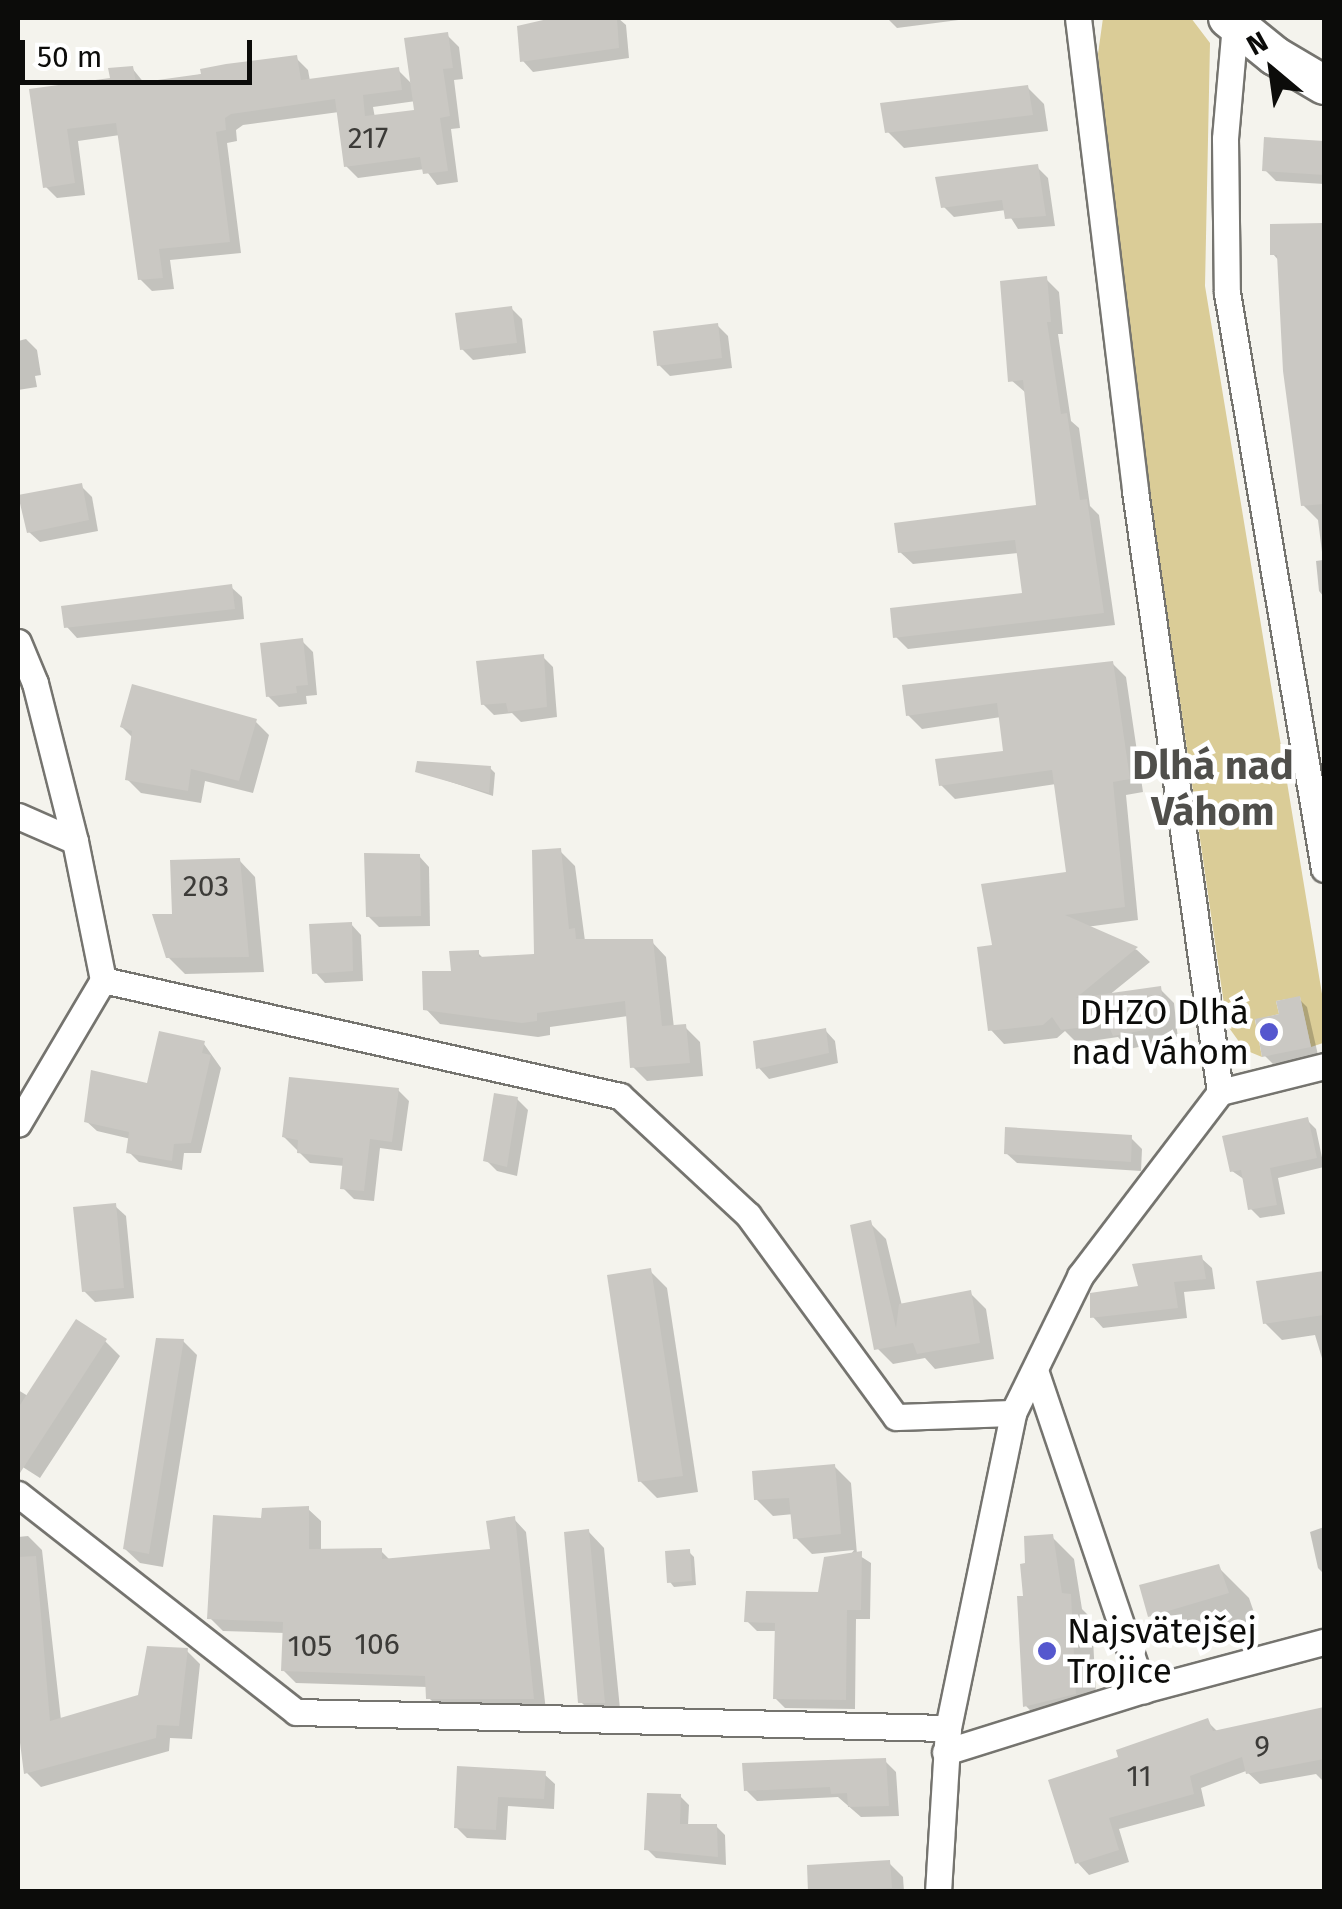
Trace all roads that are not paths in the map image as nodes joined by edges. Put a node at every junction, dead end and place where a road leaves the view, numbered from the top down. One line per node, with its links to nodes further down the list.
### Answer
1 (1078, 18): 10 (street)
2 (1232, 21): 3 (main road); 7 (street)
3 (1324, 85)
4 (18, 642): 6 (street)
5 (18, 816): 6 (street)
6 (74, 840): 8 (street)
7 (1324, 868)
8 (103, 980): 11 (street); 13 (street)
9 (1324, 1066): 10 (street)
10 (1220, 1092): 12 (street)
11 (18, 1124)
12 (1036, 1372): 13 (street); 16 (street)
13 (1013, 1413): 17 (street)
14 (18, 1494): 17 (street)
15 (1324, 1642): 16 (street)
16 (1143, 1690): 17 (street)
17 (946, 1740): 18 (street)
18 (938, 1892)

